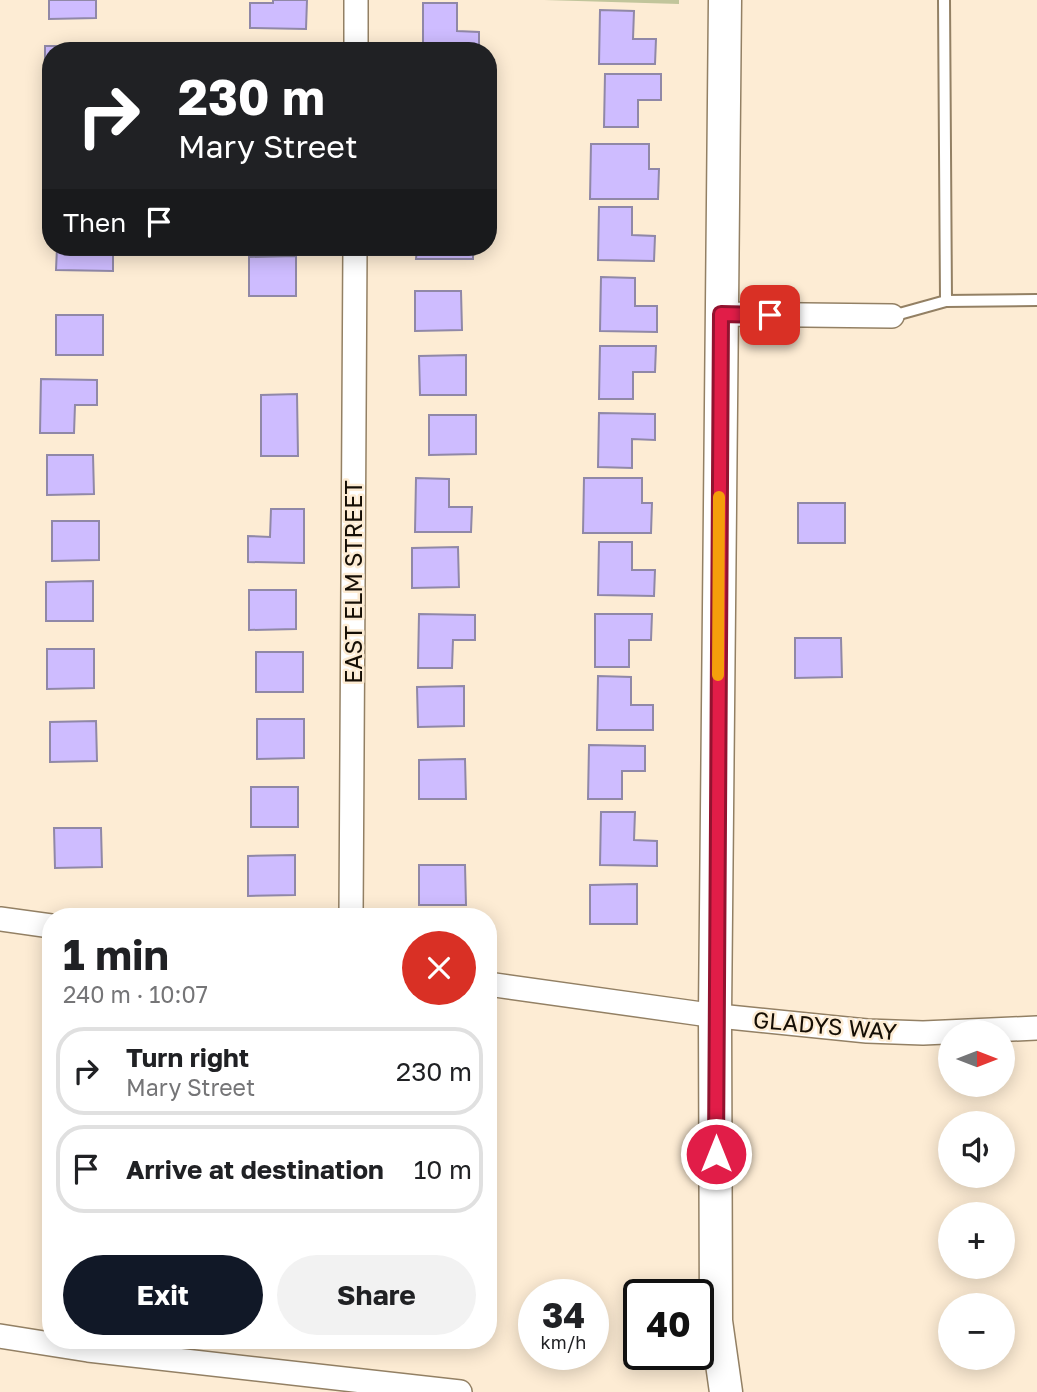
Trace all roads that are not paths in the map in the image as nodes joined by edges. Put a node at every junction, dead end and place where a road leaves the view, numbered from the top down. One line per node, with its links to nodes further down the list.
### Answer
1 (356, 0): 4 (street)
2 (725, 0): 8 (street)
3 (944, 0): 7 (lane)
4 (356, 42)
5 (355, 256): 10 (street, EAST ELM STREET)
6 (1037, 300): 7 (lane)
7 (946, 301): 9 (lane)
8 (721, 314): 9 (street); 14 (street)
9 (892, 316)
10 (351, 908)
11 (0, 919): 12 (street)
12 (42, 925)
13 (497, 985): 14 (street, GLADYS WAY)
14 (715, 1015): 15 (street, GLADYS WAY); 21 (street)
15 (1037, 1028)
16 (0, 1335): 17 (street)
17 (42, 1342)
18 (82, 1349): 19 (street)
19 (350, 1385): 20 (street)
20 (460, 1392)
21 (726, 1392)

